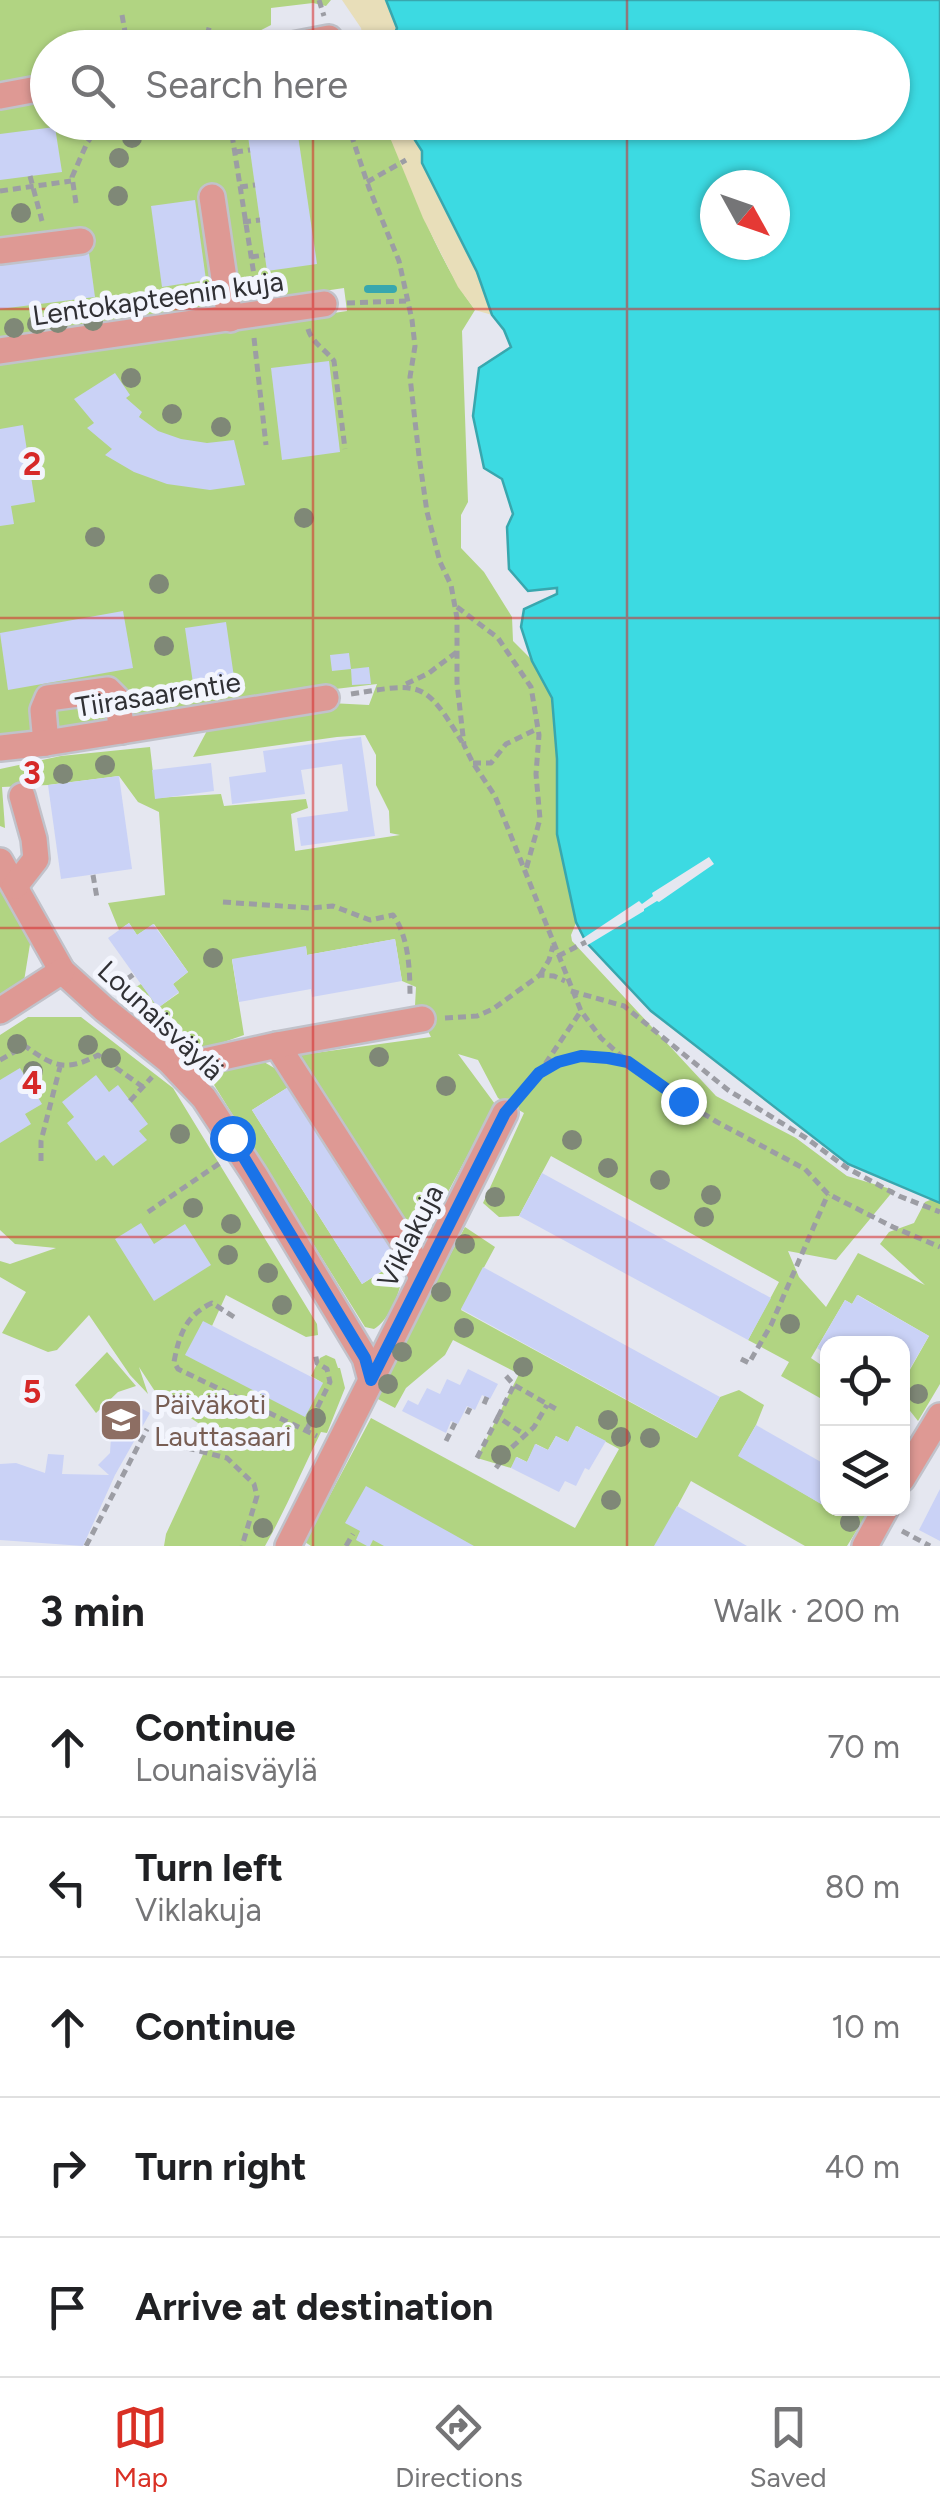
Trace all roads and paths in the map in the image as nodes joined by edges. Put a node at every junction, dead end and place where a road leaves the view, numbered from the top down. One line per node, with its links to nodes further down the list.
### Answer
1 (122, 15): 3 (path)
2 (210, 24): 4 (path)
3 (125, 30)
4 (208, 30)
5 (30, 90): 6 (street)
6 (0, 96)
7 (88, 140): 13 (path)
8 (353, 140): 14 (path)
9 (250, 150): 10 (path)
10 (235, 152)
11 (406, 160): 14 (path)
12 (30, 176): 16 (path)
13 (72, 181): 16 (path); 20 (path)
14 (367, 182): 26 (path)
15 (255, 185): 17 (path)
16 (33, 187): 18 (path); 21 (path)
17 (240, 187)
18 (0, 191)
19 (212, 197): 28 (street)
20 (76, 203)
21 (42, 222)
22 (81, 241): 23 (street)
23 (0, 251)
24 (265, 255): 25 (path)
25 (251, 257)
26 (407, 301): 27 (path); 31 (path)
27 (313, 306): 28 (street, Lentokapteenin kuja); 30 (path)
28 (230, 319): 29 (street, Lentokapteenin kuja)
29 (0, 352)
30 (345, 449)
31 (455, 606): 32 (path); 35 (path)
32 (458, 651): 33 (path); 38 (path)
33 (403, 686): 34 (path); 38 (path)
34 (326, 698): 36 (street, Tiirasaarentie)
35 (538, 728): 40 (path); 43 (path)
36 (122, 731): 37 (street, Tiirasaarentie); 37 (street)
37 (46, 743): 39 (street, Tiirasaarentie)
38 (464, 745): 40 (path)
39 (0, 748)
40 (473, 764): 43 (path)
41 (22, 796): 45 (street)
42 (0, 861): 45 (street, Lounaisväylä)
43 (524, 873): 49 (path)
44 (94, 874): 46 (path)
45 (15, 886): 51 (street, Lounaisväylä)
46 (97, 898)
47 (223, 902): 59 (path)
48 (586, 942): 50 (path)
49 (554, 945): 50 (path); 53 (path)
50 (558, 956): 54 (path)
51 (62, 971): 57 (street); 64 (street, Lounaisväylä)
52 (134, 974): 56 (path)
53 (540, 974): 54 (path); 59 (path)
54 (568, 982): 55 (path)
55 (572, 991): 58 (path); 72 (path)
56 (107, 993)
57 (0, 1011)
58 (580, 1012): 62 (path); 65 (path)
59 (417, 1020): 60 (street)
60 (277, 1044): 64 (street); 74 (street)
61 (0, 1060): 63 (path)
62 (628, 1062): 65 (path); 70 (path)
63 (60, 1066): 66 (path); 69 (path)
64 (179, 1071): 68 (street, Lounaisväylä)
65 (539, 1073): 67 (path)
66 (130, 1101)
67 (505, 1113): 74 (street, Viklakuja)
68 (239, 1150): 71 (path); 79 (street, Lounaisväylä)
69 (42, 1161)
70 (828, 1194): 73 (path); 77 (path)
71 (148, 1212)
72 (940, 1212)
73 (940, 1247)
74 (422, 1278): 79 (street, Viklakuja)
75 (234, 1317): 87 (path)
76 (315, 1352): 87 (path)
77 (741, 1359)
78 (506, 1376): 80 (path)
79 (371, 1380): 90 (street, Viklakuja)
80 (514, 1385): 81 (path); 84 (path)
81 (548, 1404): 82 (path); 88 (path)
82 (556, 1408)
83 (940, 1416): 93 (street)
84 (498, 1417): 88 (path); 92 (path)
85 (455, 1423): 89 (path)
86 (147, 1430): 97 (path)
87 (306, 1431): 90 (path)
88 (525, 1435): 94 (path)
89 (446, 1442)
90 (337, 1447): 99 (street, Viklakuja)
91 (186, 1448): 98 (path)
92 (477, 1458)
93 (910, 1466)
94 (496, 1468)
95 (882, 1516): 101 (street)
96 (353, 1534): 100 (path)
97 (86, 1546)
98 (242, 1546)
99 (288, 1546)
100 (346, 1546)
101 (865, 1546)

